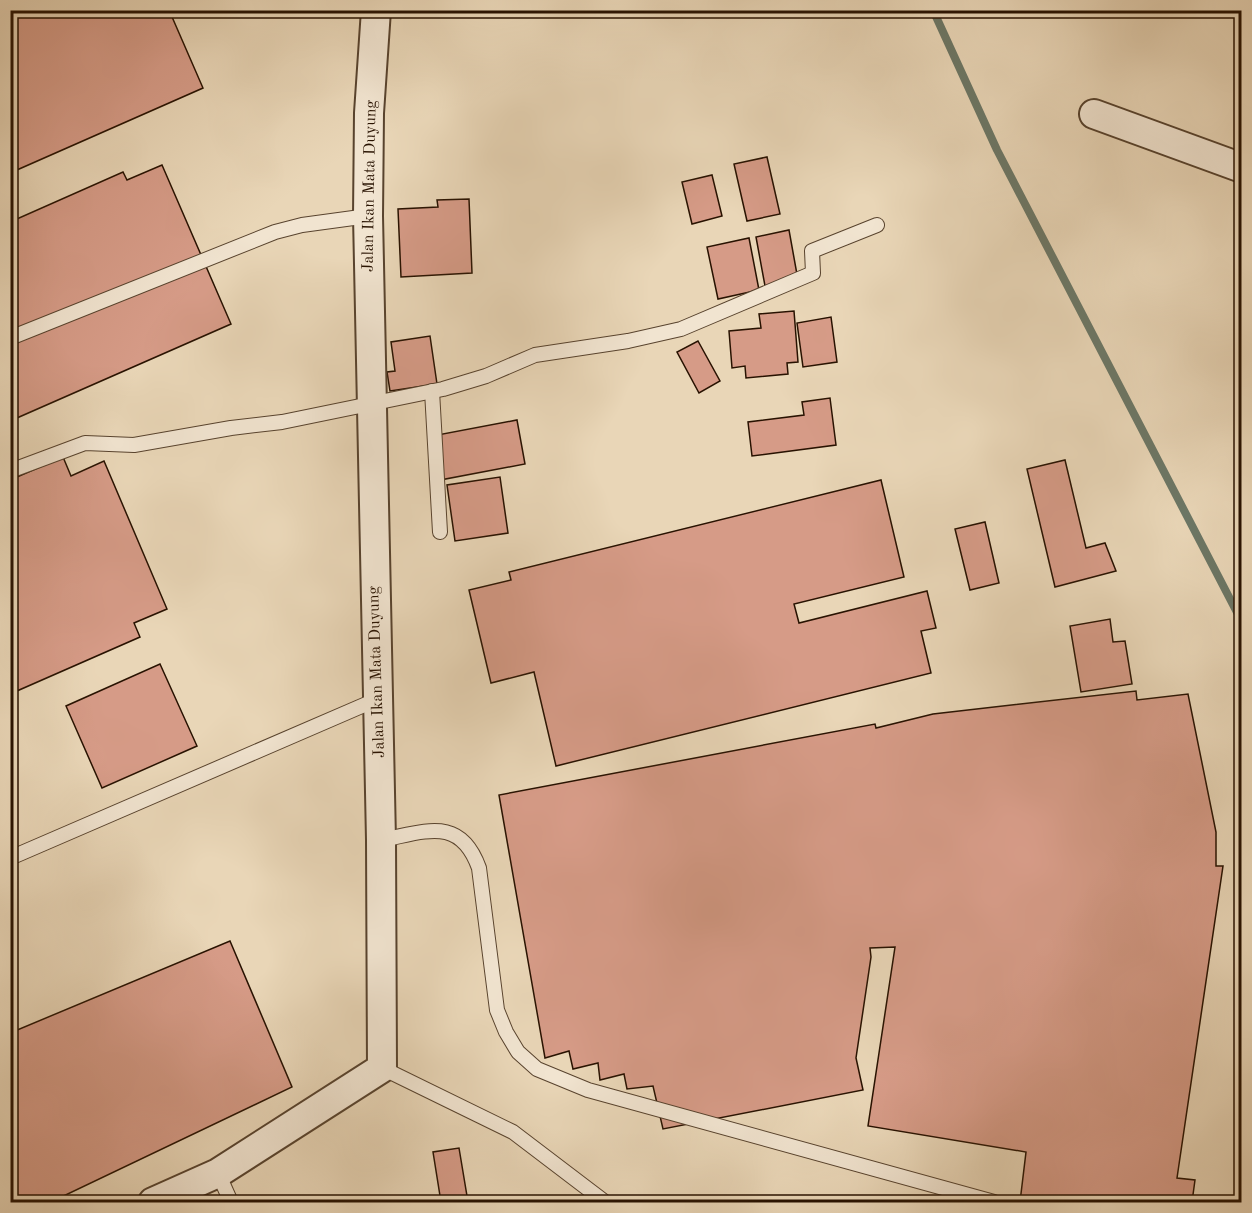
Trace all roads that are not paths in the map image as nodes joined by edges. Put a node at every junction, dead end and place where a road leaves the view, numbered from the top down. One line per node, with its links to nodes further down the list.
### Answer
1 (376, 10): 4 (street, Jalan Ikan Mata Duyung)
2 (1094, 114): 3 (street)
3 (1242, 168)
4 (368, 216): 6 (lane); 8 (street, Jalan Ikan Mata Duyung)
5 (877, 225): 7 (lane)
6 (10, 338)
7 (432, 391): 8 (lane); 10 (lane)
8 (371, 402): 9 (lane); 11 (street, Jalan Ikan Mata Duyung)
9 (10, 471)
10 (440, 532)
11 (378, 699): 12 (street, Jalan Ikan Mata Duyung); 13 (lane)
12 (381, 840): 14 (street, Jalan Ikan Mata Duyung); 16 (lane)
13 (10, 858)
14 (382, 1068): 15 (street); 19 (lane)
15 (218, 1173): 17 (street); 18 (lane)
16 (994, 1202)
17 (153, 1203)
18 (231, 1203)
19 (605, 1203)

